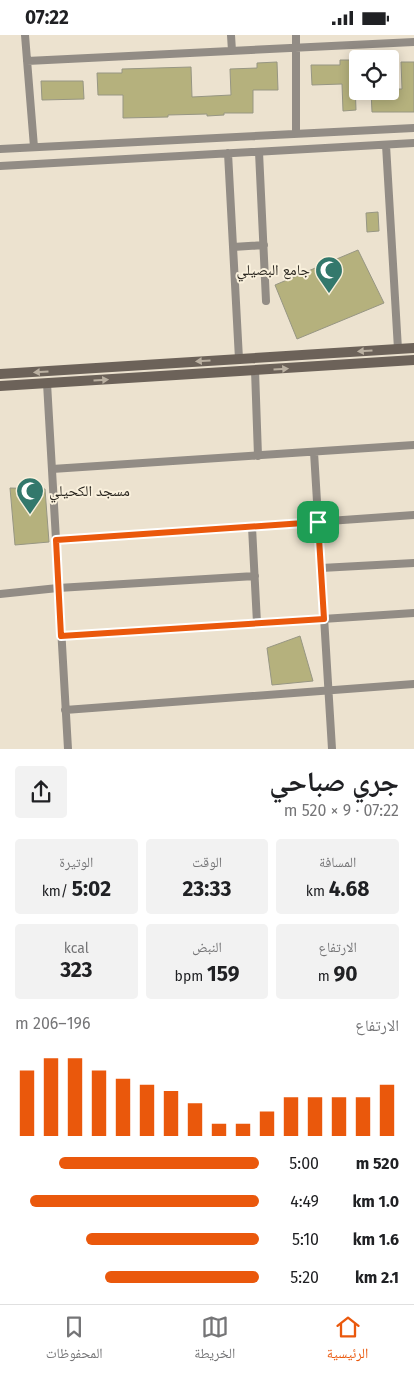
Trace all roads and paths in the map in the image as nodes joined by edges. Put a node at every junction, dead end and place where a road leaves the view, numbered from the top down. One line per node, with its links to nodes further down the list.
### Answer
1 (25, 35): 7 (street)
2 (231, 35): 6 (street)
3 (296, 35): 5 (street)
4 (414, 42): 5 (street)
5 (296, 47): 6 (street); 9 (street)
6 (232, 51): 7 (street)
7 (27, 61): 12 (street)
8 (414, 128): 9 (street)
9 (296, 134): 12 (street)
10 (414, 143): 11 (street)
11 (386, 145): 14 (street); 21 (street)
12 (34, 147): 13 (street)
13 (0, 149)
14 (259, 152): 15 (street); 17 (street)
15 (228, 153): 16 (street); 18 (street)
16 (0, 166)
17 (264, 245): 18 (street); 19 (street)
18 (233, 247): 22 (street)
19 (266, 301)
20 (414, 348): 21 (street)
21 (398, 349): 22 (street, one-way to 22)
22 (239, 359): 25 (street, one-way to 25)
23 (414, 360): 24 (street, one-way to 23)
24 (255, 370): 26 (street, one-way to 24); 30 (street)
25 (0, 375)
26 (47, 383): 27 (street); 31 (street)
27 (0, 386)
28 (414, 445): 29 (street)
29 (314, 452): 30 (street); 33 (street)
30 (258, 456): 31 (street)
31 (52, 469): 35 (street)
32 (414, 515): 33 (street)
33 (318, 522): 34 (street); 37 (street)
34 (252, 527): 35 (street); 38 (street)
35 (56, 540): 39 (street)
36 (414, 563): 37 (street)
37 (321, 568): 42 (street)
38 (255, 577): 39 (street); 43 (street)
39 (58, 588): 40 (street); 44 (street)
40 (0, 594)
41 (414, 613): 42 (street)
42 (324, 619): 43 (street); 46 (street)
43 (257, 623): 44 (street)
44 (61, 636): 47 (street)
45 (414, 684): 46 (street)
46 (328, 691): 47 (street); 49 (street)
47 (65, 711): 48 (street)
48 (68, 749)
49 (332, 749)

